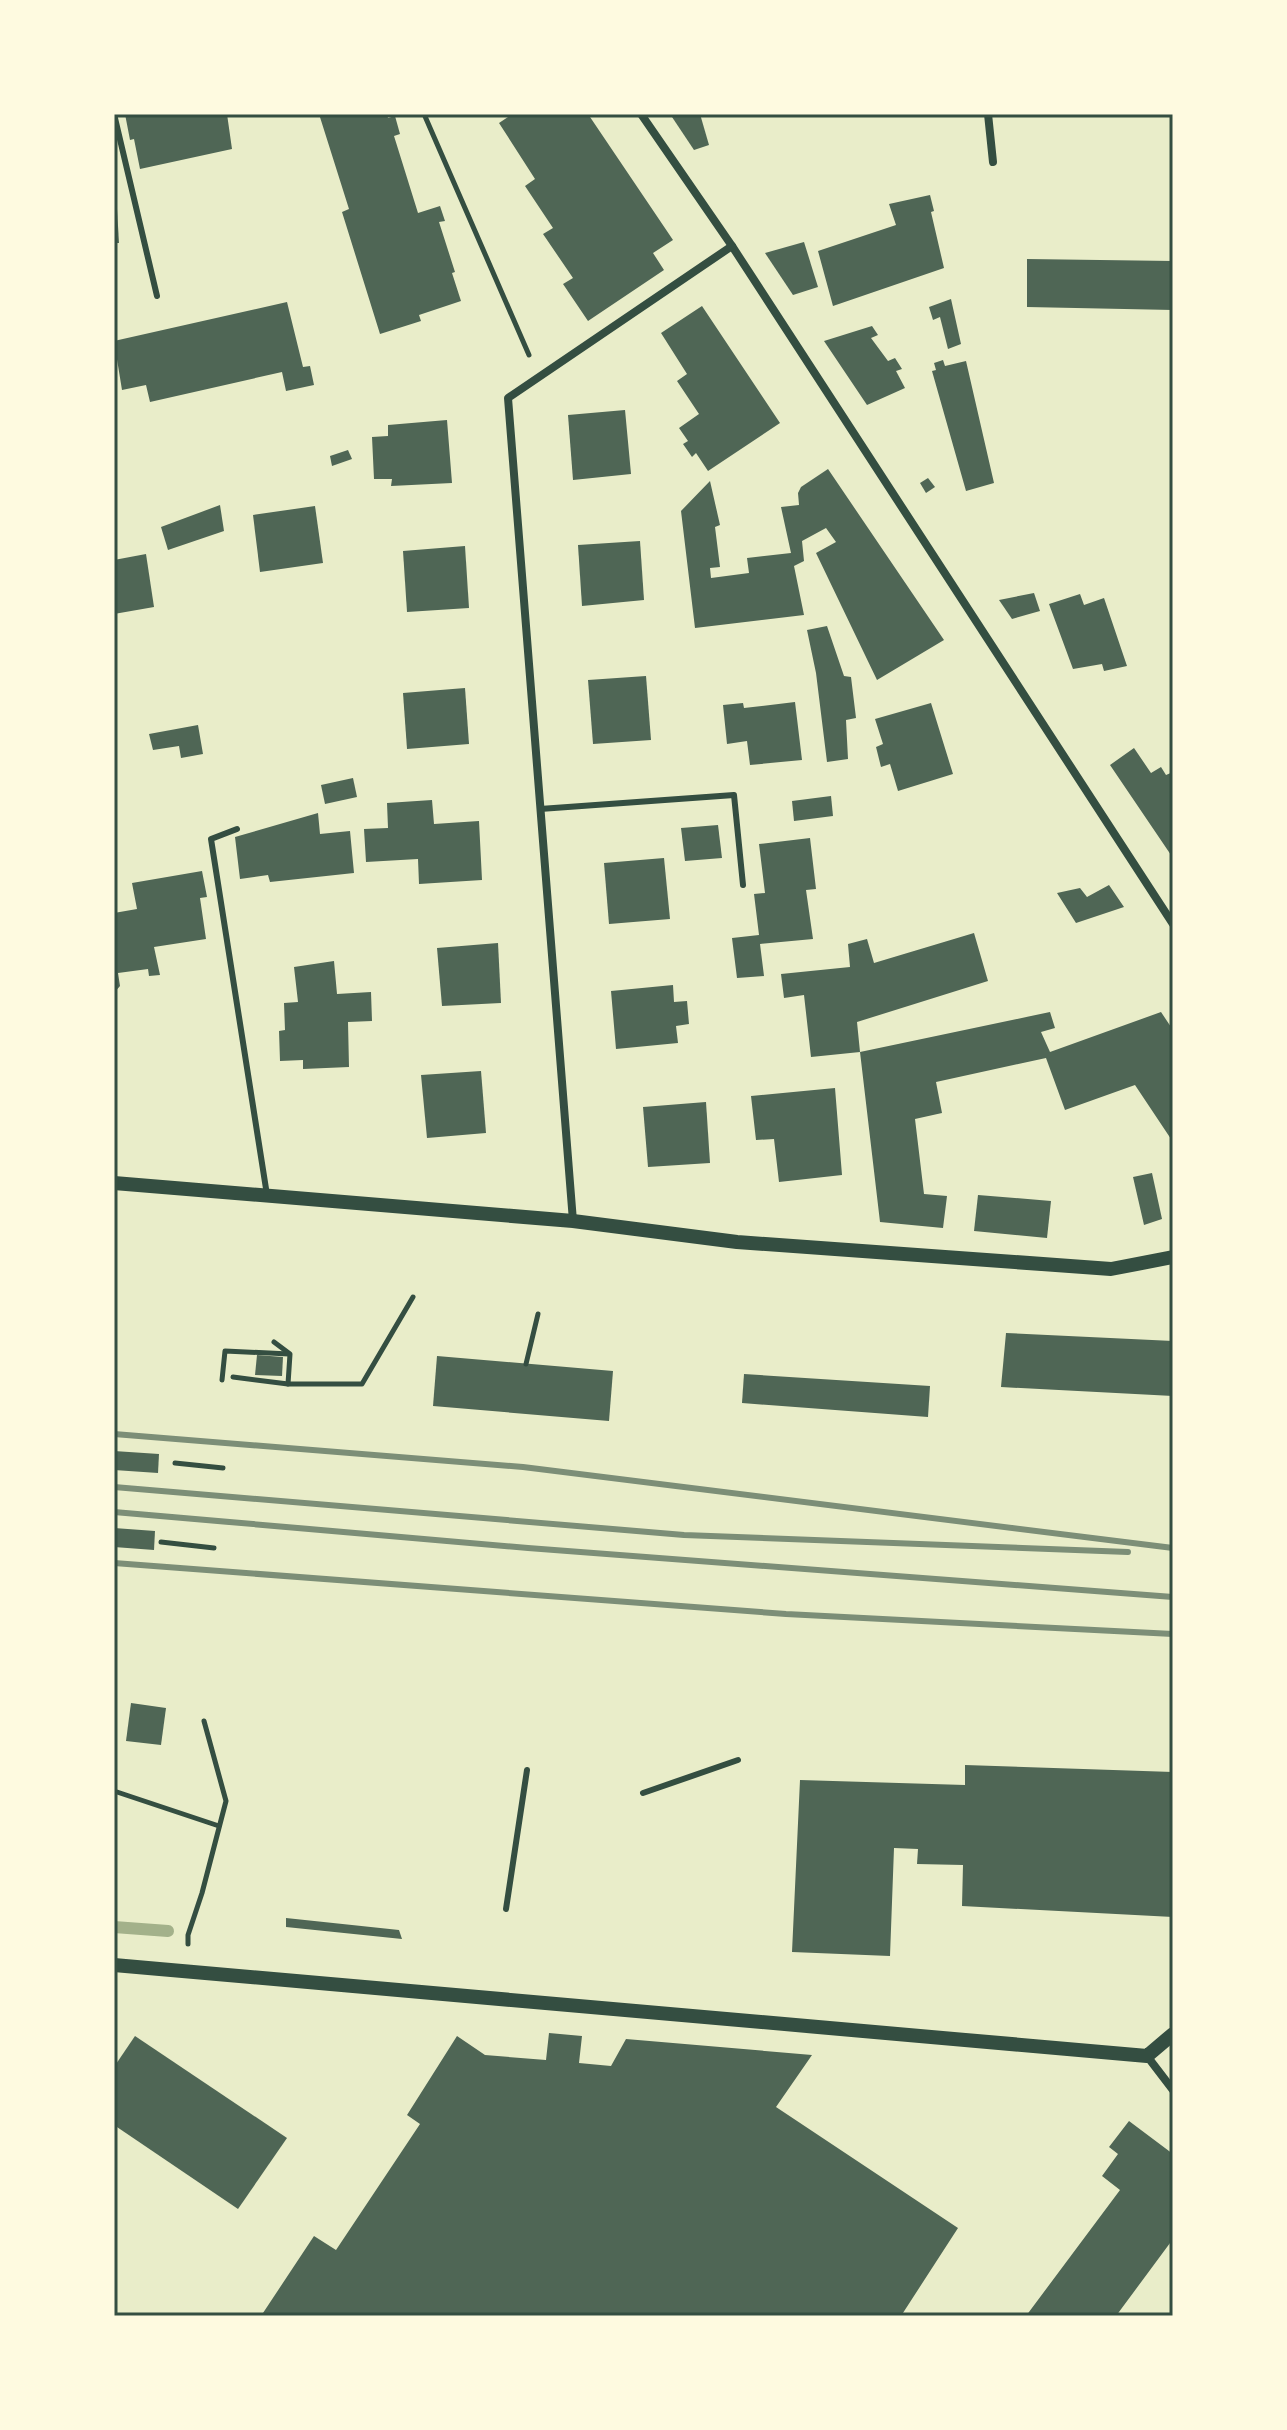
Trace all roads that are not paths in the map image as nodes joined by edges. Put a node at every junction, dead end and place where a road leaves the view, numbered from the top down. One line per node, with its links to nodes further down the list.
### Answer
1 (114, 114): 6 (lane)
2 (641, 114): 5 (street)
3 (988, 114): 4 (street)
4 (993, 162)
5 (732, 246): 7 (street); 10 (street)
6 (157, 296)
7 (540, 809): 9 (lane); 13 (street)
8 (237, 829): 12 (lane)
9 (743, 885)
10 (1173, 924)
11 (114, 1183): 12 (street)
12 (267, 1195): 13 (street)
13 (573, 1221): 14 (street)
14 (1173, 1257)
15 (738, 1760): 17 (lane)
16 (527, 1770): 18 (lane)
17 (643, 1793)
18 (506, 1909)
19 (114, 1965): 21 (street)
20 (1173, 2034): 21 (street)
21 (1147, 2056): 22 (street)
22 (1173, 2090)

